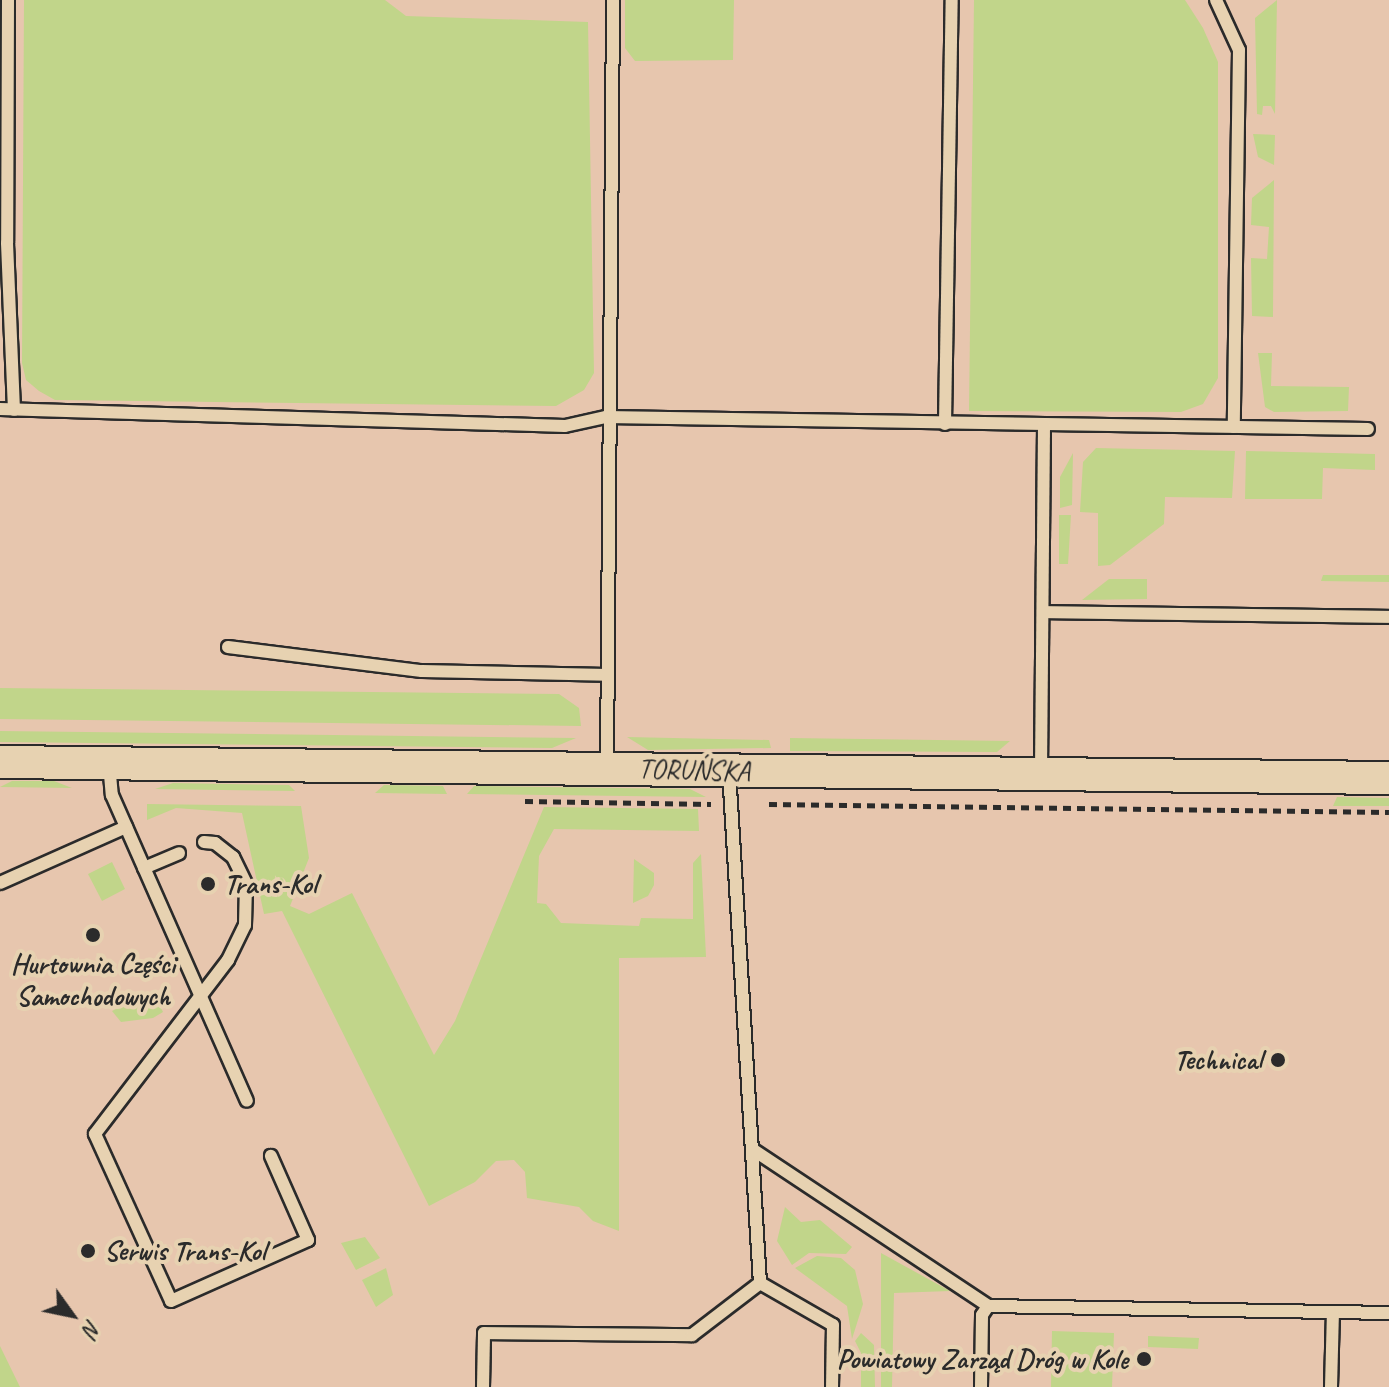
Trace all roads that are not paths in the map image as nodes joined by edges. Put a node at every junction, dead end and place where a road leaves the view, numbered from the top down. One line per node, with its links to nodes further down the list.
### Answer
1 (8, 0): 6 (lane)
2 (613, 0): 7 (lane)
3 (952, 0): 8 (lane)
4 (1216, 0): 10 (lane)
5 (0, 409): 6 (lane)
6 (14, 410): 7 (lane)
7 (606, 417): 8 (lane); 15 (lane)
8 (945, 424): 9 (lane)
9 (1044, 425): 10 (lane); 12 (lane)
10 (1234, 427): 11 (lane)
11 (1368, 429)
12 (1043, 612): 13 (lane); 20 (lane)
13 (1389, 617)
14 (228, 647): 15 (lane)
15 (607, 675): 18 (lane)
16 (0, 762): 17 (street, TORUŃSKA)
17 (109, 763): 18 (street, TORUŃSKA); 22 (lane)
18 (607, 769): 19 (street, TORUŃSKA)
19 (729, 771): 20 (street, TORUŃSKA); 29 (lane)
20 (1041, 775): 21 (street, TORUŃSKA)
21 (1389, 778)
22 (126, 827): 25 (lane); 26 (lane)
23 (204, 842): 27 (lane)
24 (179, 853): 25 (lane)
25 (144, 868): 27 (lane)
26 (1, 882)
27 (200, 997): 28 (lane); 30 (lane)
28 (247, 1101)
29 (752, 1149): 31 (lane); 32 (lane)
30 (271, 1156)
31 (760, 1283): 35 (lane); 36 (lane)
32 (988, 1306): 33 (lane); 37 (lane)
33 (1333, 1313): 34 (lane); 38 (lane)
34 (1389, 1313)
35 (483, 1387)
36 (832, 1387)
37 (981, 1387)
38 (1331, 1387)

